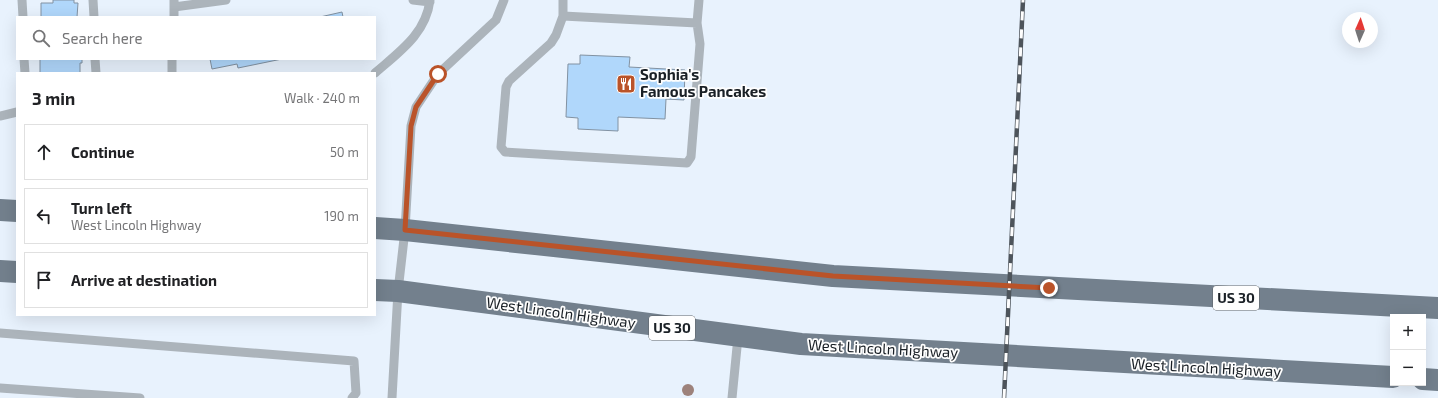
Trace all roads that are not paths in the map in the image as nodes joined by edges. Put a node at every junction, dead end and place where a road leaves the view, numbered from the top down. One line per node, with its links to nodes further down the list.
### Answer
1 (22, 0): 10 (lane)
2 (93, 0): 11 (lane)
3 (226, 0): 9 (lane)
4 (413, 0): 8 (lane)
5 (504, 0): 27 (lane)
6 (563, 0): 13 (lane)
7 (700, 0): 14 (lane)
8 (430, 1): 21 (lane)
9 (174, 4): 12 (lane)
10 (23, 16)
11 (94, 16)
12 (174, 16)
13 (563, 16): 14 (lane); 14 (lane)
14 (697, 24)
15 (24, 60): 18 (lane)
16 (95, 60): 19 (lane)
17 (172, 60): 20 (lane)
18 (25, 72)
19 (96, 72)
20 (172, 72)
21 (376, 72)
22 (16, 112): 23 (lane)
23 (0, 116)
24 (0, 210): 25 (main road)
25 (16, 211)
26 (376, 228): 27 (main road, US 30)
27 (405, 230): 31 (lane); 32 (main road, US 30)
28 (0, 271): 29 (main road)
29 (16, 272)
30 (376, 290): 31 (main road, West Lincoln Highway / US 30)
31 (398, 291): 34 (main road, West Lincoln Highway / US 30); 41 (lane)
32 (1438, 308)
33 (0, 333): 40 (lane)
34 (738, 337): 35 (main road, West Lincoln Highway / US 30); 42 (lane)
35 (1390, 377)
36 (1426, 379): 37 (main road)
37 (1438, 380)
38 (0, 388): 39 (lane)
39 (140, 398)
40 (352, 398)
41 (392, 398)
42 (732, 398)

